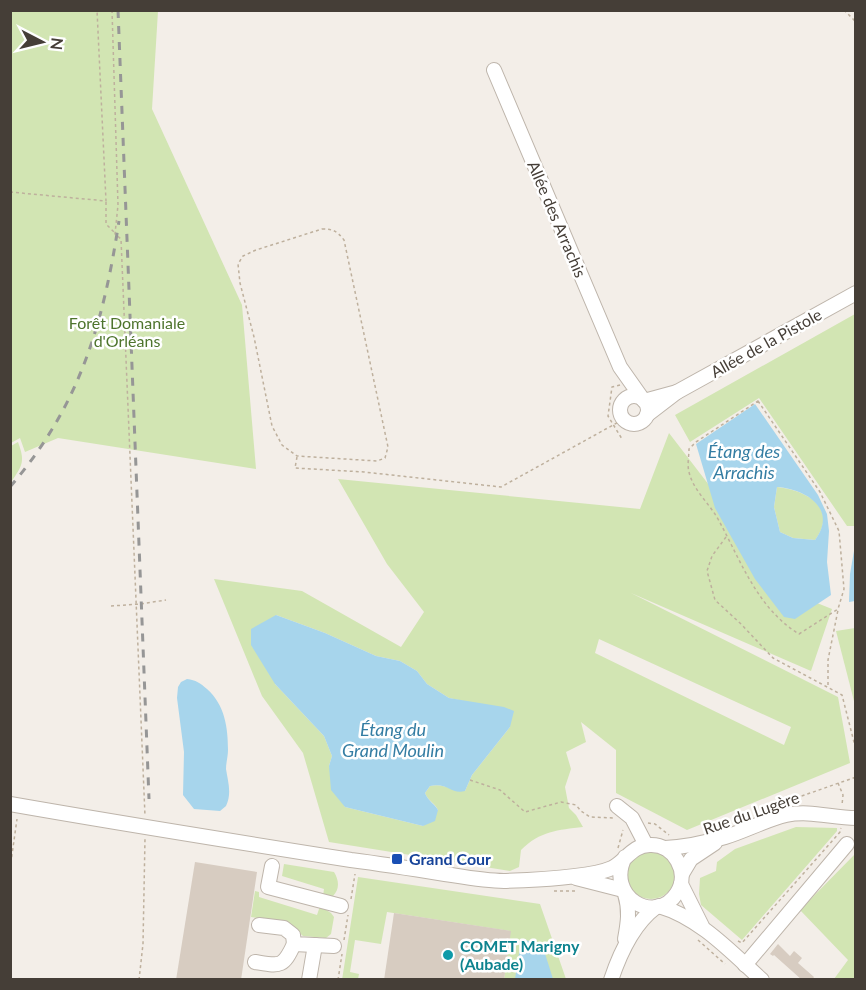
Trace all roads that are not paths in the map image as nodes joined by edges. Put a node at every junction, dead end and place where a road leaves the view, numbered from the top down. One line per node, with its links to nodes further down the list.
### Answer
1 (494, 70): 3 (street, Allée des Arrachis)
2 (855, 293): 4 (street, Allée de la Pistole)
3 (620, 367): 5 (street); 6 (street)
4 (677, 392): 5 (street); 7 (street)
5 (644, 400): 6 (street); 7 (street)
6 (622, 414): 7 (street)
7 (647, 415)
8 (10, 804): 17 (street)
9 (618, 812): 13 (street)
10 (855, 818): 11 (street, Rue du Lugère)
11 (724, 837): 14 (street, Rue du Lugère); 18 (street, Rue du Lugère)
12 (846, 844): 29 (street)
13 (646, 845): 14 (street); 15 (street)
14 (665, 848): 18 (street)
15 (621, 854): 17 (street); 19 (street)
16 (272, 866): 21 (street)
17 (568, 876): 19 (street)
18 (681, 879): 20 (street); 23 (street)
19 (624, 892): 20 (street); 27 (street)
20 (657, 906): 23 (street); 27 (street)
21 (346, 908)
22 (259, 925): 24 (street)
23 (699, 933): 29 (street)
24 (294, 944): 25 (street); 28 (street)
25 (315, 945): 26 (street); 30 (street)
26 (334, 946)
27 (622, 951): 31 (street)
28 (255, 963)
29 (745, 964): 32 (street)
30 (309, 980)
31 (610, 980)
32 (762, 980)

